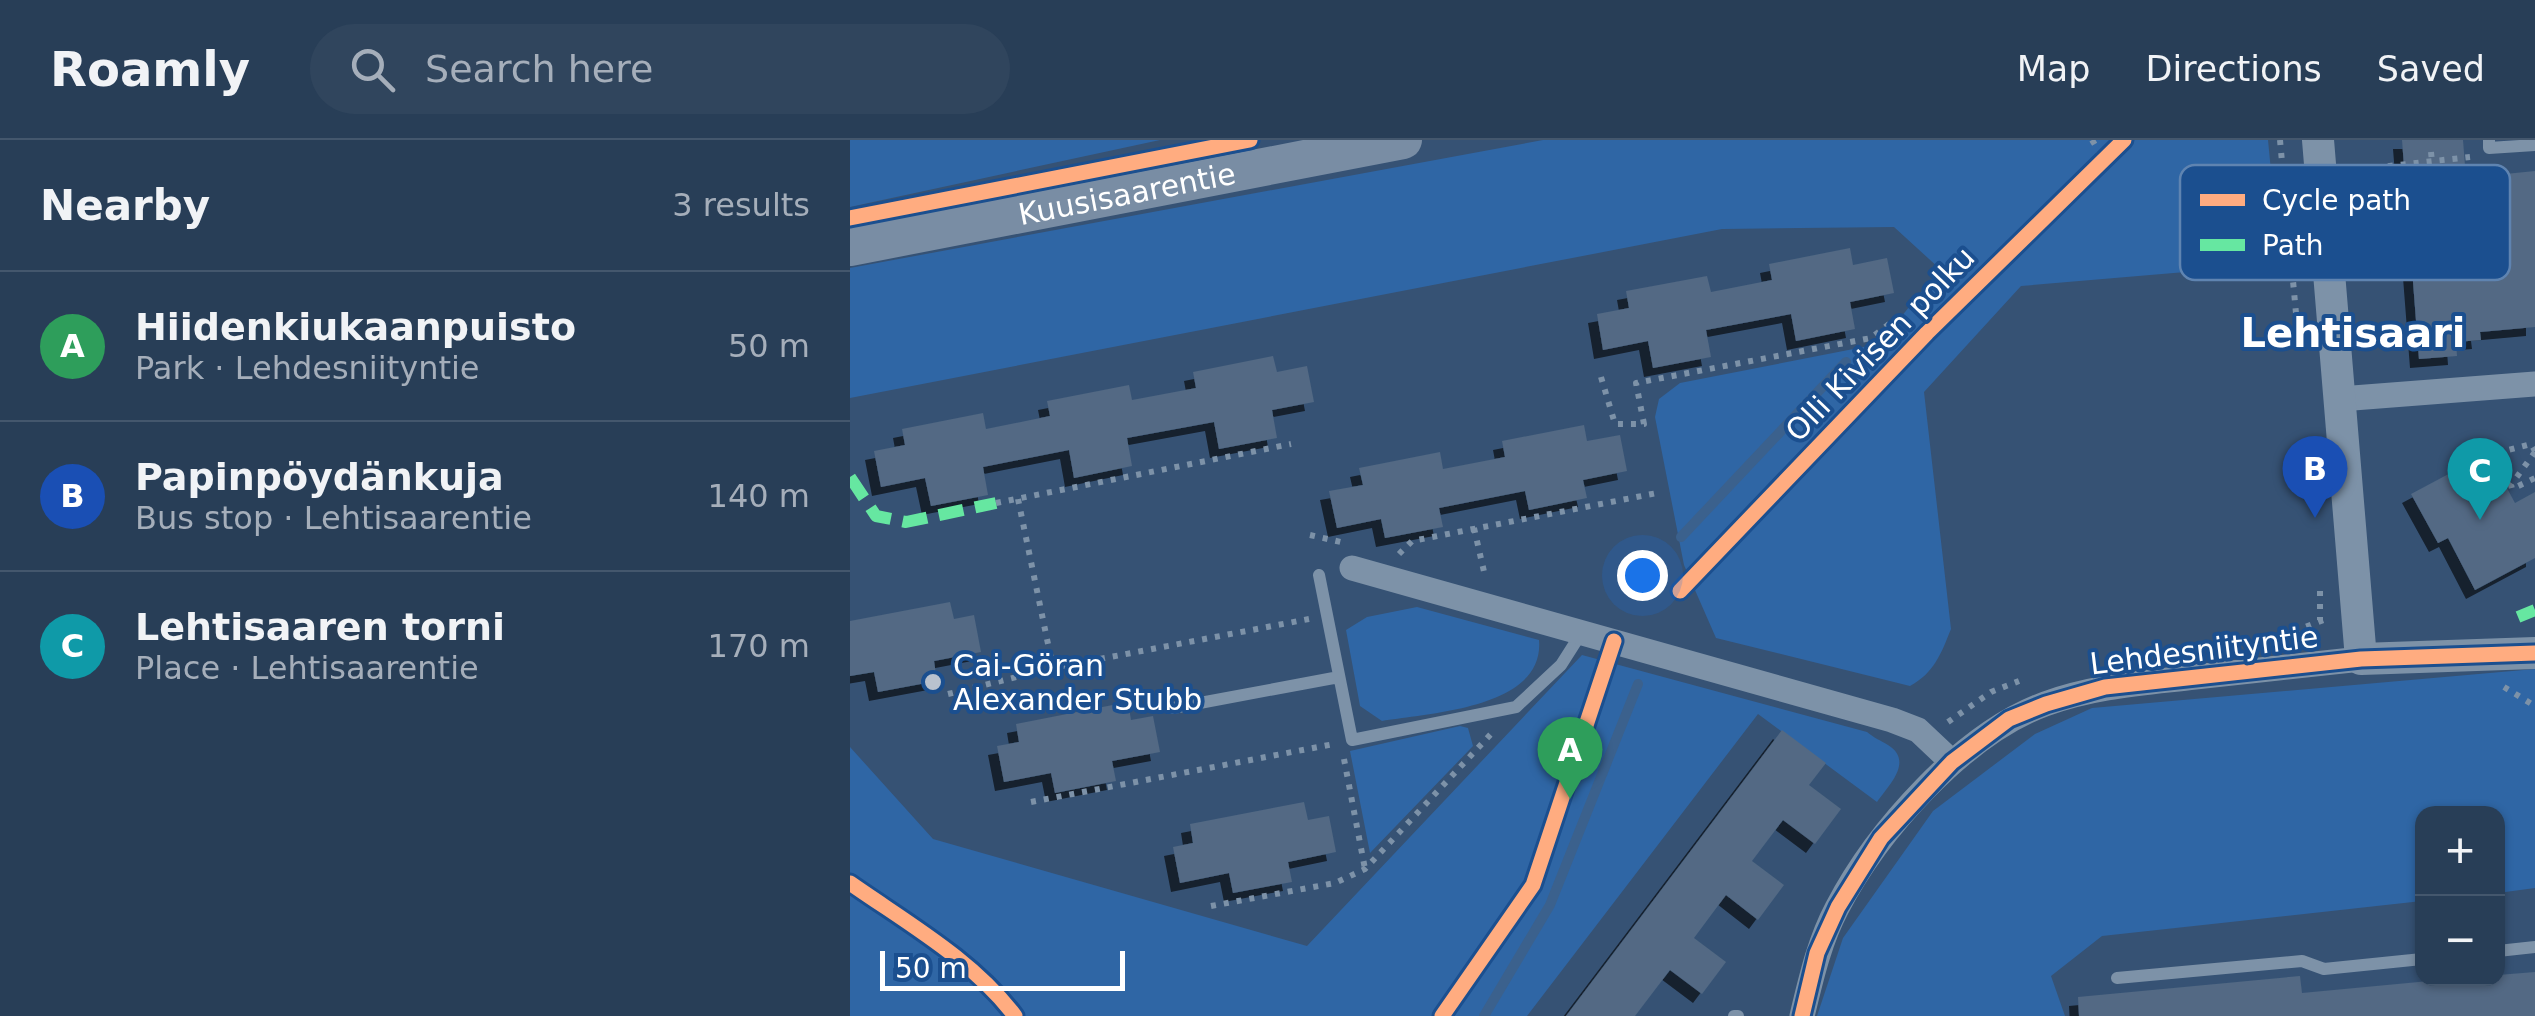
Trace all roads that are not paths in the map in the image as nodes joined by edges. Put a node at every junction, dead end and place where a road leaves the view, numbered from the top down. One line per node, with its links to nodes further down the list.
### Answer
1 (1403, 140): 6 (main road, Kuusisaarentie)
2 (2318, 140): 5 (street)
3 (2489, 140): 4 (lane)
4 (2535, 144)
5 (2320, 165)
6 (850, 247)
7 (2330, 280): 9 (street)
8 (2535, 384): 9 (street)
9 (2340, 399): 14 (street)
10 (1352, 568): 12 (street)
11 (1319, 574): 15 (lane)
12 (1582, 632): 15 (lane); 17 (street)
13 (2535, 654): 14 (street)
14 (2362, 659): 17 (street, Lehdesniityntie)
15 (1339, 677): 16 (lane)
16 (1173, 708)
17 (1952, 762): 22 (street, Lehdesniityntie)
18 (2535, 947): 19 (lane)
19 (2505, 950)
20 (2415, 959): 21 (lane)
21 (2117, 978)
22 (1802, 1016)

